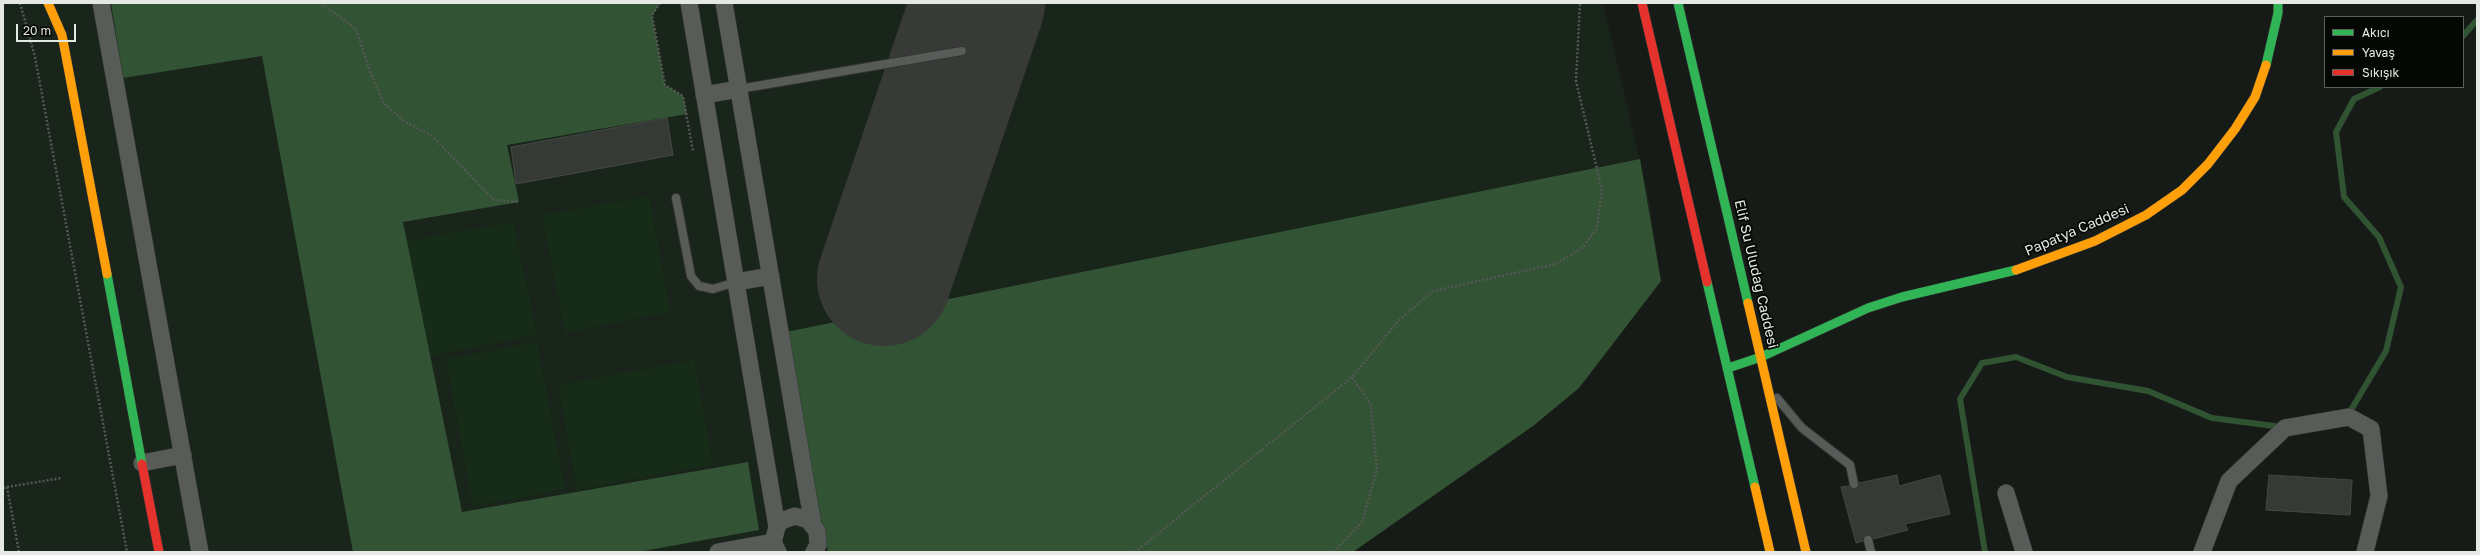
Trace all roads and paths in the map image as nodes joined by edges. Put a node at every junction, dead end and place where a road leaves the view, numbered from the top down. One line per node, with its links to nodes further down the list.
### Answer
1 (20, 3): 35 (path)
2 (48, 3): 25 (street)
3 (101, 3): 24 (street)
4 (321, 3): 17 (path)
5 (660, 3): 15 (path)
6 (689, 3): 14 (street)
7 (724, 3): 13 (street)
8 (1580, 3): 22 (path)
9 (1642, 3): 21 (street)
10 (1678, 3): 20 (street, Elif Su Uludağ Caddesi)
11 (2278, 3): 20 (street, Papatya Caddesi)
12 (962, 51): 13 (lane)
13 (739, 89): 14 (street); 18 (street)
14 (704, 95): 19 (street)
15 (695, 159)
16 (676, 198): 19 (lane)
17 (519, 202)
18 (771, 276): 19 (street); 31 (street)
19 (736, 282): 32 (street)
20 (1761, 357): 21 (street, Papatya Caddesi); 23 (street, Elif Su Uludağ Caddesi)
21 (1728, 368): 42 (street)
22 (1352, 377): 40 (path); 41 (path)
23 (1768, 388): 27 (lane); 43 (street, Elif Su Uludağ Caddesi)
24 (183, 455): 25 (street); 37 (street)
25 (142, 463): 36 (street)
26 (62, 478): 28 (path)
27 (1854, 484)
28 (7, 487): 29 (path); 34 (path)
29 (3, 488)
30 (2006, 493): 45 (street)
31 (814, 524): 32 (street); 39 (street)
32 (776, 540): 38 (street)
33 (1868, 540): 44 (lane)
34 (19, 552)
35 (127, 552)
36 (159, 552)
37 (200, 552)
38 (718, 552)
39 (814, 552)
40 (1135, 552)
41 (1334, 552)
42 (1770, 552)
43 (1806, 552)
44 (1871, 552)
45 (2024, 552)
46 (2202, 552): 47 (street)
47 (2365, 552)

